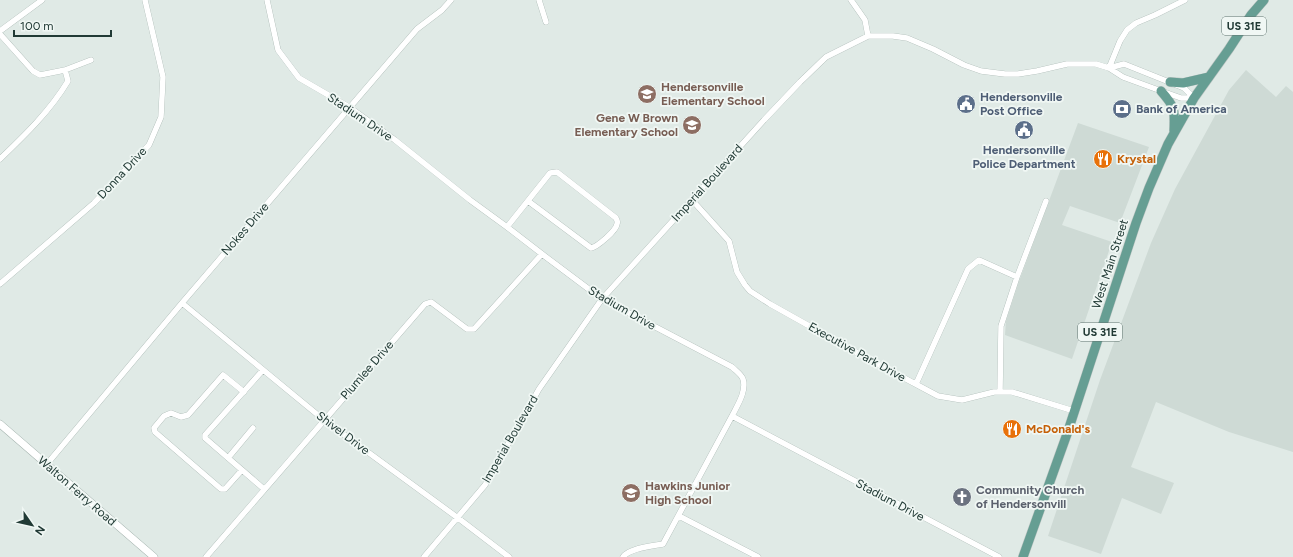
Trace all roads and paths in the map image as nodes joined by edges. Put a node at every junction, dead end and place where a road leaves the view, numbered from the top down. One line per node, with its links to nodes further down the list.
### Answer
1 (42, 0): 10 (street)
2 (145, 0): 28 (street, Donna Drive)
3 (267, 0): 19 (street, Stadium Drive)
4 (451, 0): 19 (street, Nokes Drive)
5 (539, 0): 9 (street)
6 (851, 0): 11 (street)
7 (1185, 0): 13 (street)
8 (1264, 0): 15 (main road, West Main Street / US 31E)
9 (546, 22)
10 (0, 35): 14 (street)
11 (868, 36): 13 (street, Imperial Boulevard); 22 (street, Imperial Boulevard)
12 (91, 60): 14 (street)
13 (1109, 68): 16 (street, Imperial Boulevard); 17 (street, Imperial Boulevard)
14 (65, 70): 21 (street)
15 (1210, 77): 16 (main road); 18 (main road, West Main Street / US 31E)
16 (1170, 82): 18 (street, Imperial Boulevard)
17 (1161, 91): 18 (street, Imperial Boulevard); 20 (main road)
18 (1194, 98): 20 (main road, West Main Street / US 31E)
19 (349, 107): 25 (street, Stadium Drive); 30 (street, Nokes Drive)
20 (1174, 132): 35 (main road, West Main Street / US 31E)
21 (0, 159)
22 (692, 200): 29 (street, Imperial Boulevard); 32 (street, Executive Park Drive)
23 (528, 201): 23 (street); 25 (street)
24 (1046, 201): 27 (street)
25 (507, 226): 26 (street, Stadium Drive)
26 (542, 254): 29 (street, Stadium Drive); 37 (street, Plumlee Drive)
27 (1017, 277): 32 (street); 34 (street)
28 (0, 284)
29 (602, 299): 36 (street, Stadium Drive); 45 (street, Imperial Boulevard)
30 (182, 303): 31 (street, Shivel Drive); 41 (street, Nokes Drive)
31 (264, 370): 33 (street); 37 (street, Shivel Drive)
32 (916, 384): 34 (street, Executive Park Drive)
33 (244, 392): 40 (street); 42 (street)
34 (1000, 392): 35 (street, Executive Park Drive)
35 (1074, 411): 53 (main road, West Main Street / US 31E)
36 (732, 416): 44 (street); 52 (street, Stadium Drive)
37 (324, 420): 43 (street, Plumlee Drive); 45 (street, Shivel Drive)
38 (0, 424): 41 (street, Walton Ferry Road)
39 (253, 428): 40 (street)
40 (228, 458): 42 (street)
41 (47, 464): 46 (street, Walton Ferry Road)
42 (242, 470): 43 (street)
43 (264, 489): 47 (street, Plumlee Drive)
44 (679, 516): 50 (street); 51 (street)
45 (458, 518): 48 (street, Imperial Boulevard); 49 (street, Shivel Drive)
46 (154, 557)
47 (206, 557)
48 (424, 557)
49 (509, 557)
50 (623, 557)
51 (758, 557)
52 (999, 557)
53 (1023, 557)

